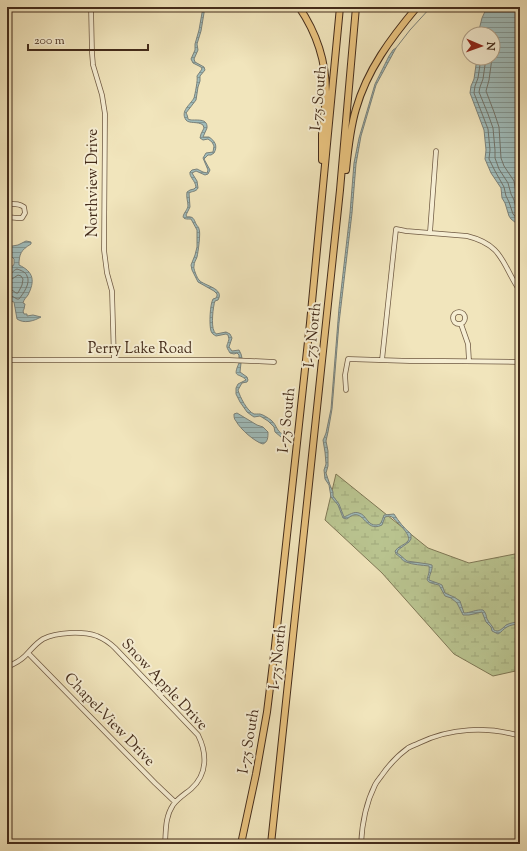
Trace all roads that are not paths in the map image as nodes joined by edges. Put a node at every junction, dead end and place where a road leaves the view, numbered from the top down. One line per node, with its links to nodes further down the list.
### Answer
1 (91, 7): 15 (street, Northview Drive)
2 (299, 7): 9 (highway)
3 (340, 7): 9 (highway, I-75 South)
4 (356, 7): 7 (highway, I-75 North)
5 (417, 7): 7 (highway)
6 (436, 151): 11 (street)
7 (340, 190): 30 (highway, I-75 North)
8 (7, 204): 10 (street)
9 (321, 206): 29 (highway, I-75 South)
10 (7, 217)
11 (430, 232): 12 (street); 16 (street)
12 (520, 291)
13 (461, 324): 17 (street)
14 (7, 360): 15 (street, Perry Lake Road)
15 (114, 360): 18 (street, Perry Lake Road)
16 (382, 360): 17 (street); 20 (street)
17 (469, 361): 19 (street)
18 (274, 362)
19 (520, 362)
20 (346, 390)
21 (28, 653): 22 (street, Snow Apple Drive); 24 (street, Chapel-View Drive); 24 (street, Snow Apple Drive)
22 (7, 667)
23 (520, 736): 31 (street)
24 (175, 802): 28 (street, Snow Apple Drive)
25 (7, 844): 26 (street)
26 (55, 844): 27 (street)
27 (108, 844)
28 (165, 844)
29 (240, 844)
30 (271, 844)
31 (361, 844)

